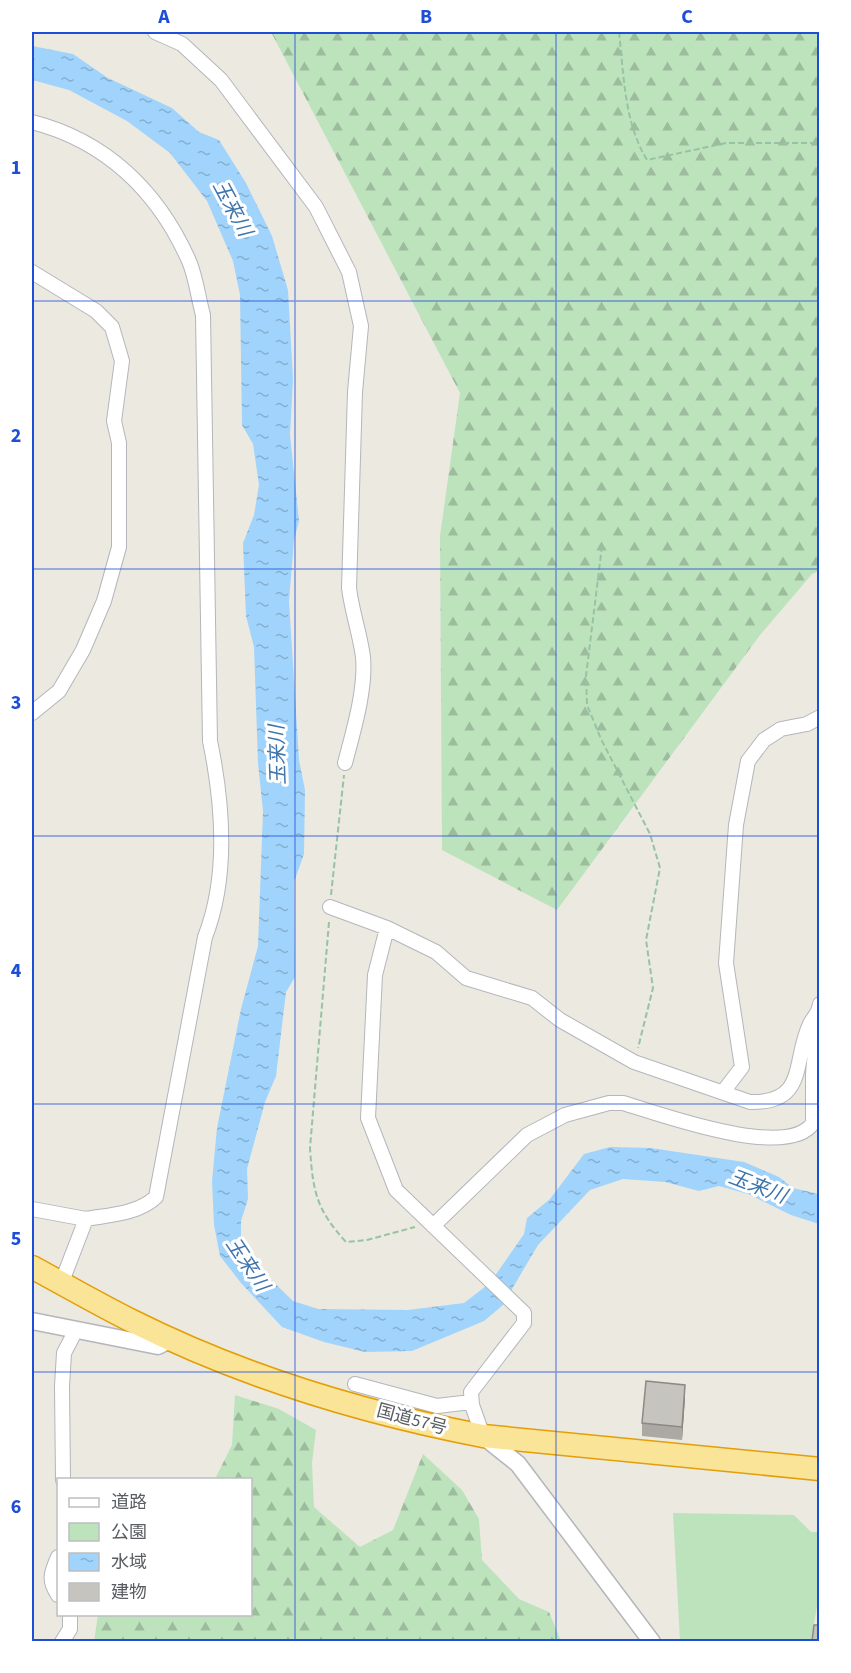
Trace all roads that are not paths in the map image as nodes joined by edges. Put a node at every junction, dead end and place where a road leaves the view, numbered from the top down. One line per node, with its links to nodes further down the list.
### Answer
1 (155, 32): 6 (street)
2 (32, 122): 12 (street)
3 (32, 272): 4 (street)
4 (32, 713)
5 (819, 717): 10 (street)
6 (345, 763)
7 (330, 907): 8 (street)
8 (387, 928): 10 (street); 13 (street)
9 (819, 1009): 10 (street); 13 (street)
10 (723, 1092)
11 (32, 1209): 12 (street)
12 (86, 1219): 15 (street)
13 (431, 1224): 20 (street)
14 (32, 1267): 15 (highway, 国道57号)
15 (62, 1284): 18 (highway, 国道57号)
16 (32, 1321): 17 (street)
17 (76, 1330): 18 (street); 23 (street)
18 (171, 1339): 21 (highway, 国道57号)
19 (355, 1384): 20 (street)
20 (471, 1402): 21 (street)
21 (483, 1436): 22 (highway, 国道57号); 28 (street)
22 (819, 1469)
23 (63, 1478)
24 (57, 1559): 25 (street)
25 (57, 1594)
26 (70, 1616): 27 (street)
27 (62, 1641)
28 (652, 1641)

